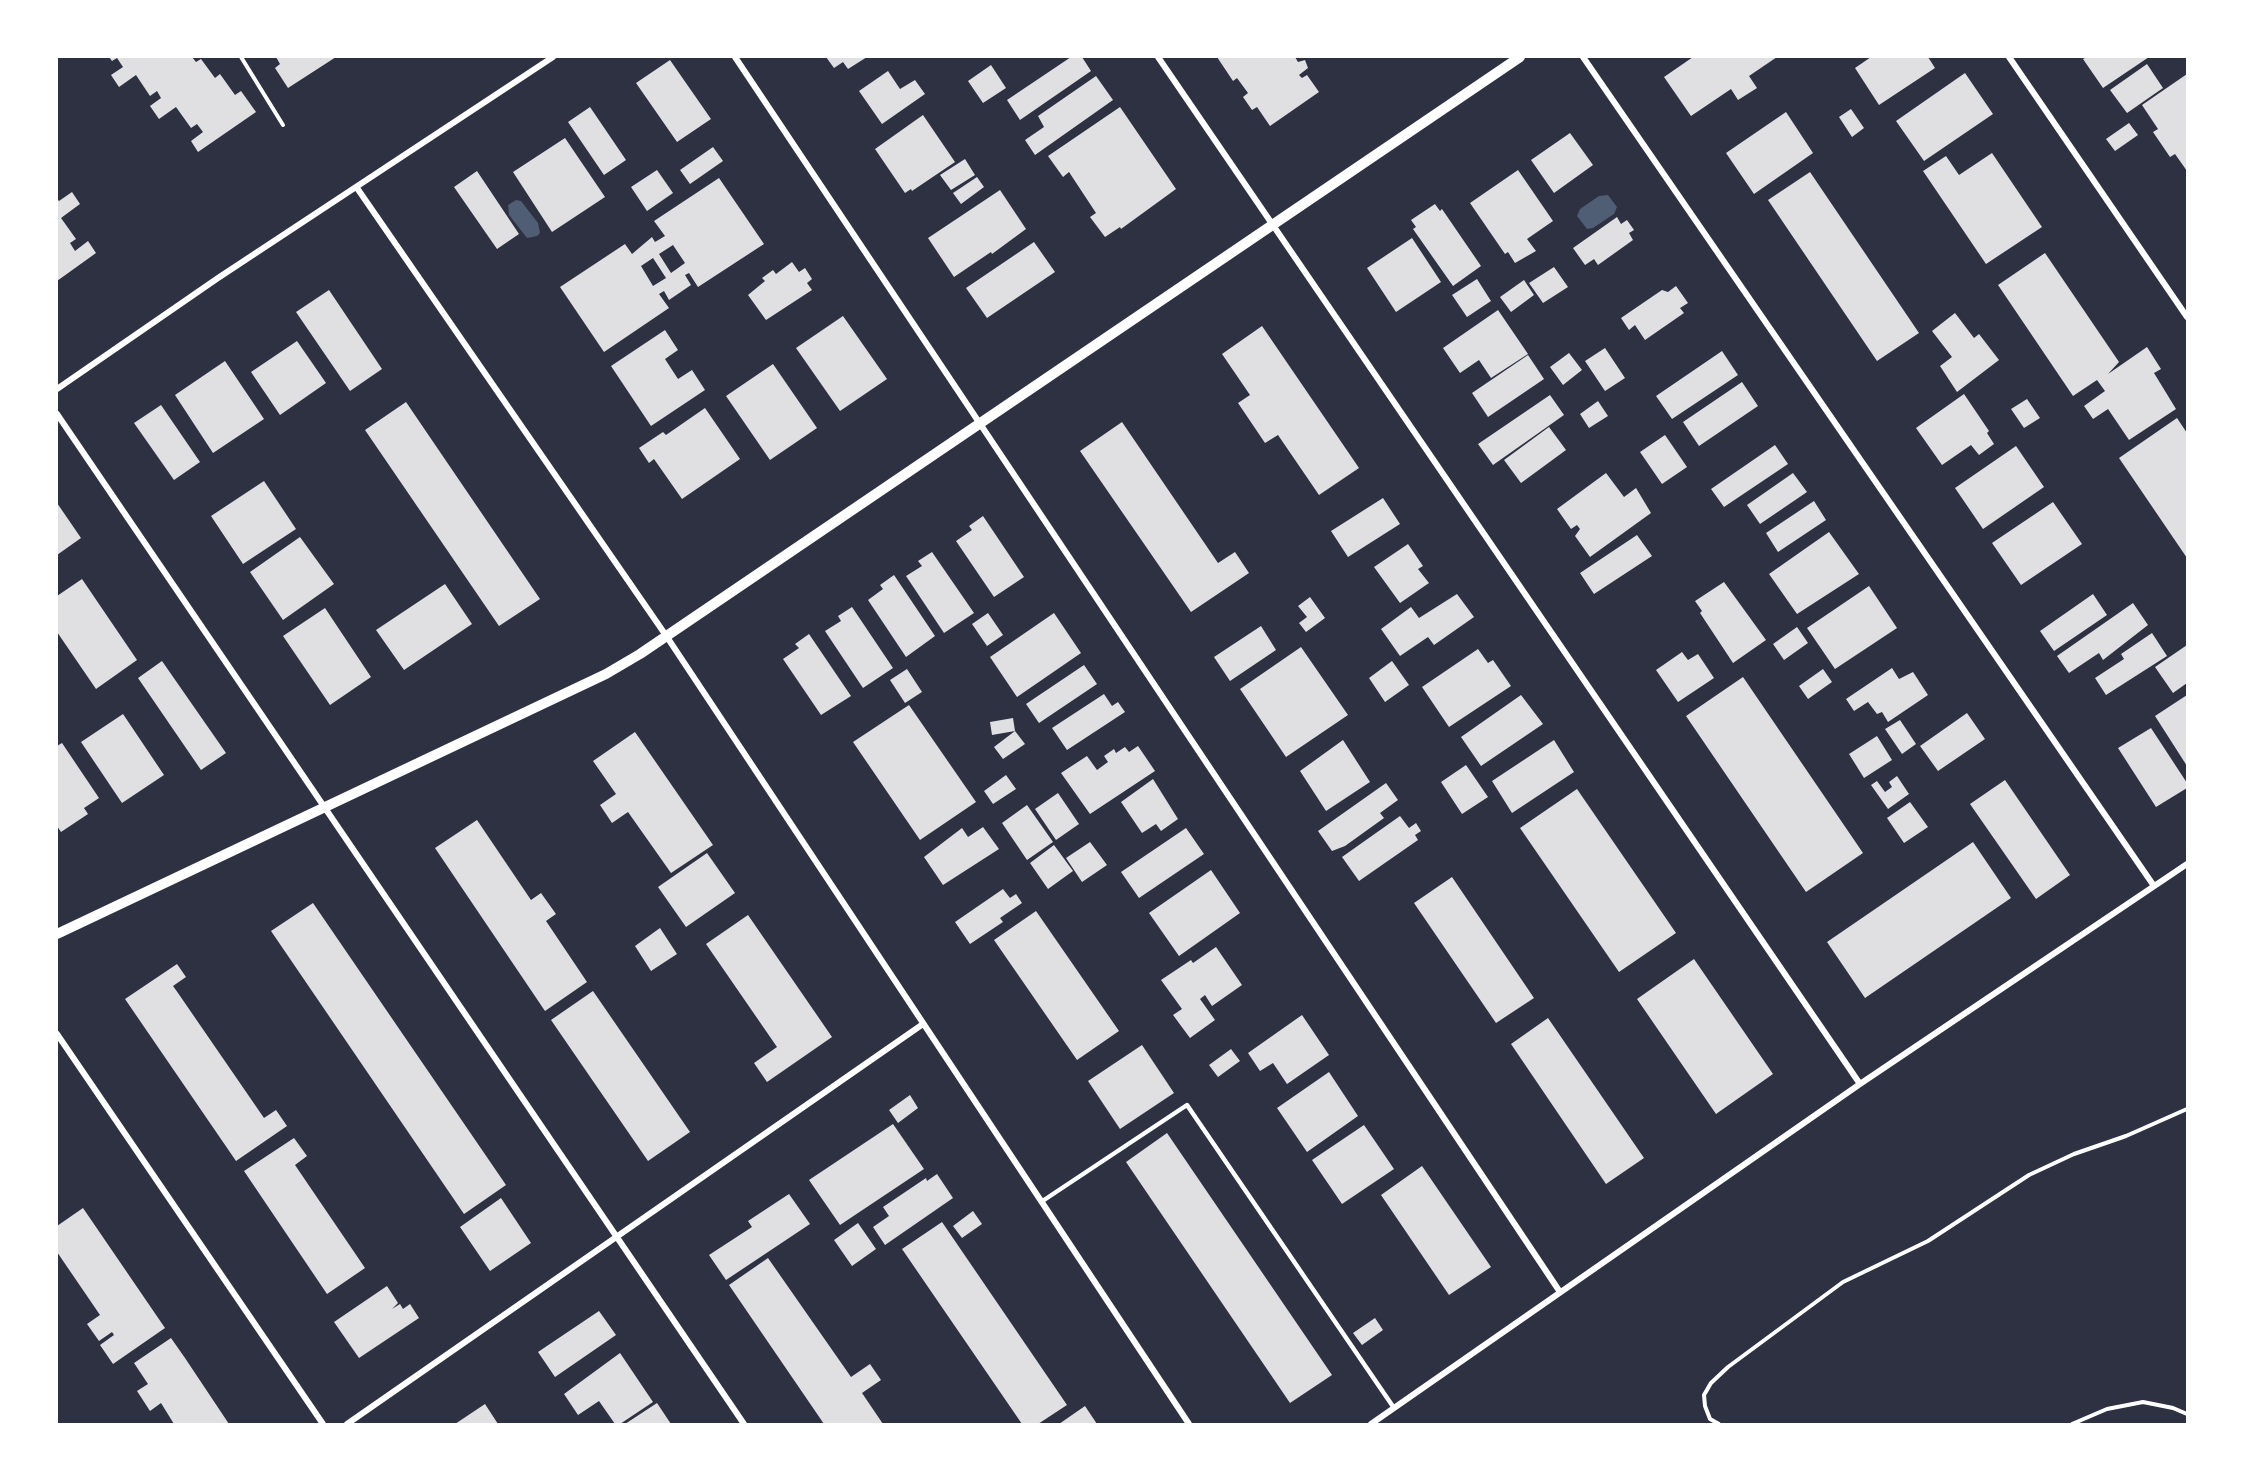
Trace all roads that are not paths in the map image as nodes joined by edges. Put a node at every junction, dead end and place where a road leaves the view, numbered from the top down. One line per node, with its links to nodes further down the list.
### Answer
1 (553, 57): 7 (street)
2 (735, 57): 12 (street)
3 (1158, 57): 8 (street)
4 (1520, 57): 8 (street)
5 (1583, 57): 16 (street)
6 (2009, 57): 9 (street)
7 (357, 188): 10 (street); 13 (street)
8 (1272, 226): 12 (street); 20 (street)
9 (2187, 317)
10 (57, 389)
11 (57, 414): 14 (street)
12 (982, 423): 13 (street); 23 (street)
13 (667, 637): 14 (street); 18 (street)
14 (325, 807): 17 (street); 22 (street)
15 (2187, 864): 16 (street)
16 (2154, 886): 20 (street)
17 (57, 934)
18 (923, 1024): 21 (street); 22 (street)
19 (57, 1034): 25 (street)
20 (1860, 1084): 23 (street)
21 (1041, 1202): 24 (lane); 28 (street)
22 (617, 1238): 26 (street); 27 (street)
23 (1560, 1292): 24 (street)
24 (1394, 1408): 29 (street)
25 (322, 1424)
26 (347, 1424)
27 (744, 1424)
28 (1189, 1424)
29 (1371, 1424)

